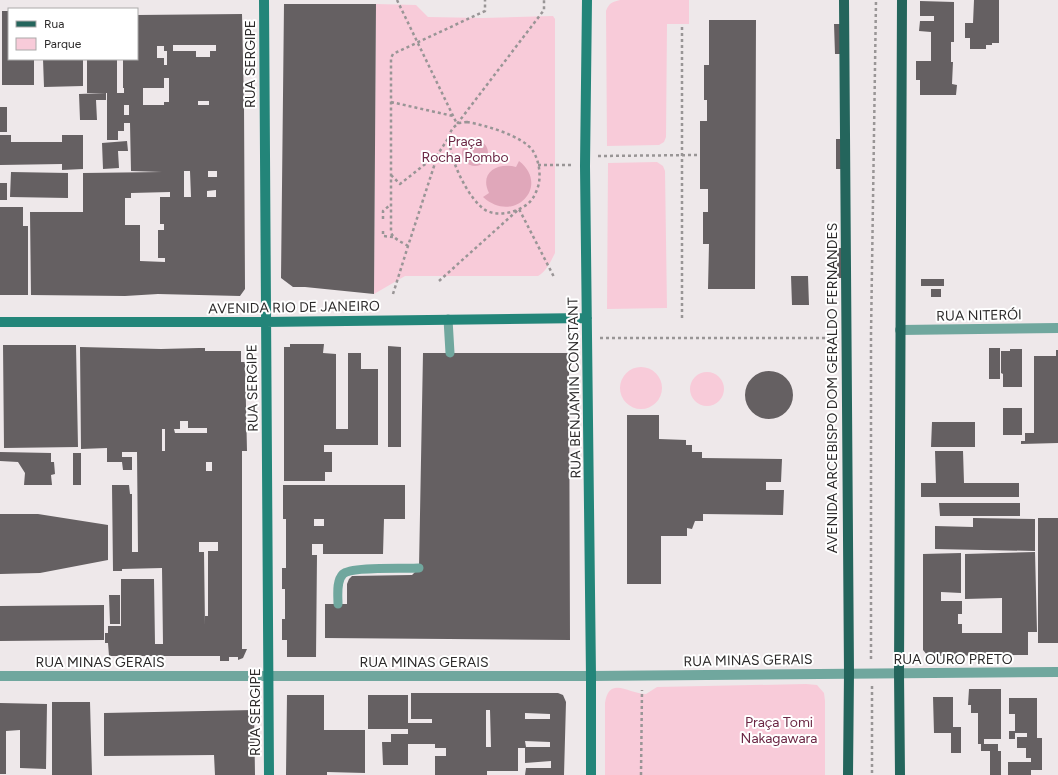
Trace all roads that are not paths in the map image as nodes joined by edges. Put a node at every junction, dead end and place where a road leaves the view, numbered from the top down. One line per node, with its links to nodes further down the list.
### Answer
1 (264, 0): 8 (street, RUA SERGIPE)
2 (587, 0): 5 (street, RUA BENJAMIN CONSTANT)
3 (844, 0): 15 (main road, AVENIDA ARCEBISPO DOM GERALDO FERNANDES)
4 (902, 0): 10 (main road)
5 (588, 318): 6 (street, AVENIDA RIO DE JANEIRO); 19 (street, RUA BENJAMIN CONSTANT)
6 (448, 319): 8 (street, AVENIDA RIO DE JANEIRO); 11 (lane)
7 (0, 322): 8 (street, AVENIDA RIO DE JANEIRO)
8 (265, 322): 18 (street, RUA SERGIPE)
9 (1058, 328): 10 (street, RUA NITERÓI)
10 (900, 330): 16 (main road)
11 (450, 353)
12 (419, 568): 13 (lane)
13 (338, 604)
14 (1058, 672): 16 (street, RUA OURO PRETO)
15 (849, 673): 16 (street, RUA OURO PRETO); 19 (street, RUA MINAS GERAIS); 22 (main road, AVENIDA ARCEBISPO DOM GERALDO FERNANDES)
16 (899, 673): 23 (main road)
17 (0, 676): 18 (street, RUA MINAS GERAIS)
18 (268, 676): 19 (street, RUA MINAS GERAIS); 20 (street, RUA SERGIPE)
19 (591, 676): 21 (street, RUA BENJAMIN CONSTANT)
20 (269, 775)
21 (591, 775)
22 (848, 775)
23 (900, 775)

